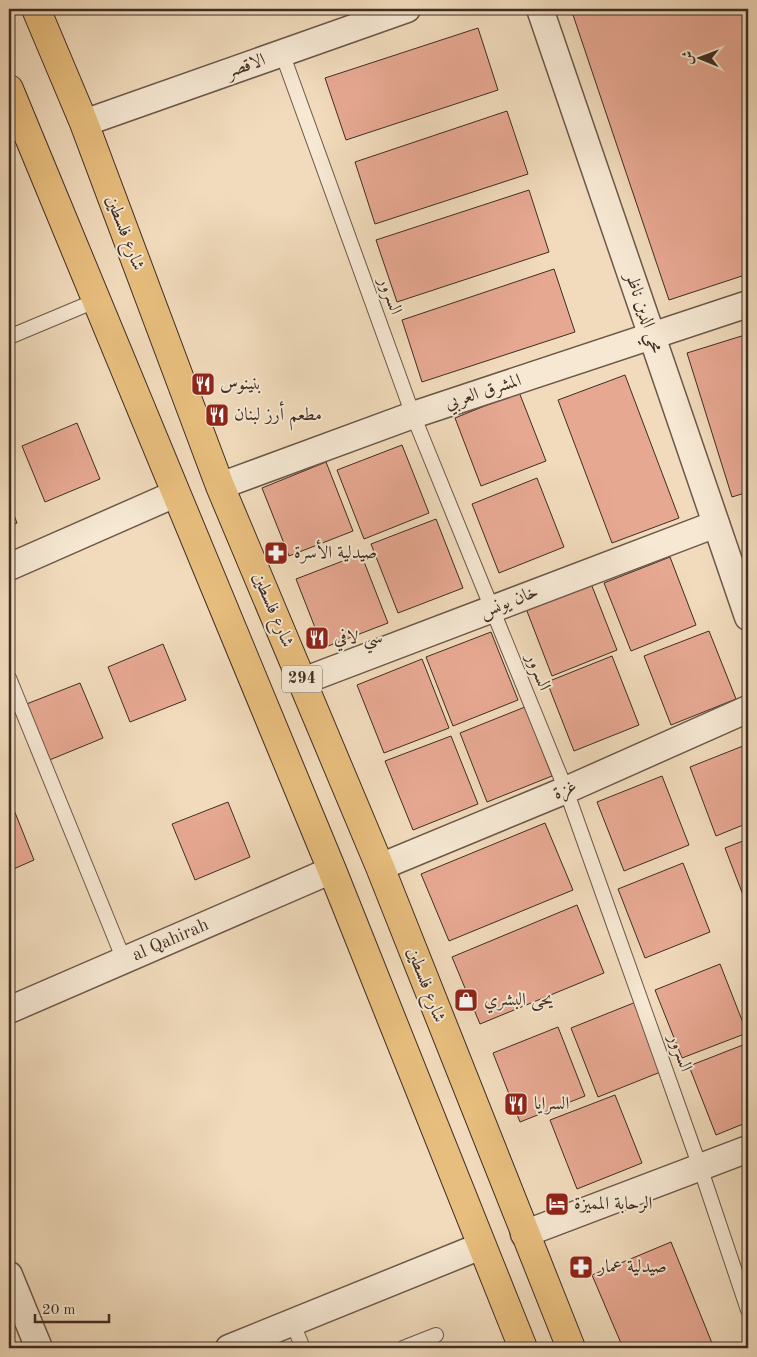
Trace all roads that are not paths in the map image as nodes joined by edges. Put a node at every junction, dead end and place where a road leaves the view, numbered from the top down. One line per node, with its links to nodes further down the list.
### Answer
1 (36, 9): 6 (main road, شارع فلسطين / 294)
2 (407, 9): 4 (street, الاقصر)
3 (540, 9): 9 (street, محي الدين ناظر)
4 (282, 53): 6 (street, الاقصر); 11 (lane, السرور)
5 (12, 106): 7 (main road, 294)
6 (84, 123): 12 (main road, شارع فلسطين / 294)
7 (95, 301): 10 (lane); 13 (main road, 294)
8 (748, 304): 9 (street, المشرق العربي)
9 (652, 336): 11 (street, المشرق العربي); 14 (street, محي الدين ناظر)
10 (9, 337)
11 (413, 415): 12 (street, المشرق العربي); 16 (lane, السرور)
12 (220, 486): 19 (main road, شارع فلسطين / 294)
13 (175, 494): 15 (street); 23 (main road, 294)
14 (716, 524): 16 (street, خان يونس); 17 (street, محي الدين ناظر)
15 (9, 567)
16 (492, 609): 19 (street, خان يونس); 21 (lane, السرور)
17 (748, 617)
18 (9, 678): 24 (lane)
19 (303, 682): 22 (main road, شارع فلسطين / 294)
20 (748, 709): 21 (street, غزة)
21 (566, 790): 22 (street, غزة); 27 (lane, السرور)
22 (380, 867): 28 (main road, شارع فلسطين / 294)
23 (332, 870): 24 (street, al Qahirah); 29 (main road, 294)
24 (124, 960): 25 (street, al Qahirah)
25 (9, 1010)
26 (748, 1149): 27 (street)
27 (700, 1167): 28 (street); 31 (lane, السرور)
28 (524, 1234): 39 (main road, شارع فلسطين / 294)
29 (481, 1246): 32 (street); 38 (main road, 294)
30 (9, 1275): 34 (street)
31 (748, 1310)
32 (294, 1324): 35 (street); 36 (lane)
33 (436, 1335): 37 (lane)
34 (39, 1348)
35 (229, 1348)
36 (303, 1348)
37 (403, 1348)
38 (524, 1348)
39 (571, 1348)

